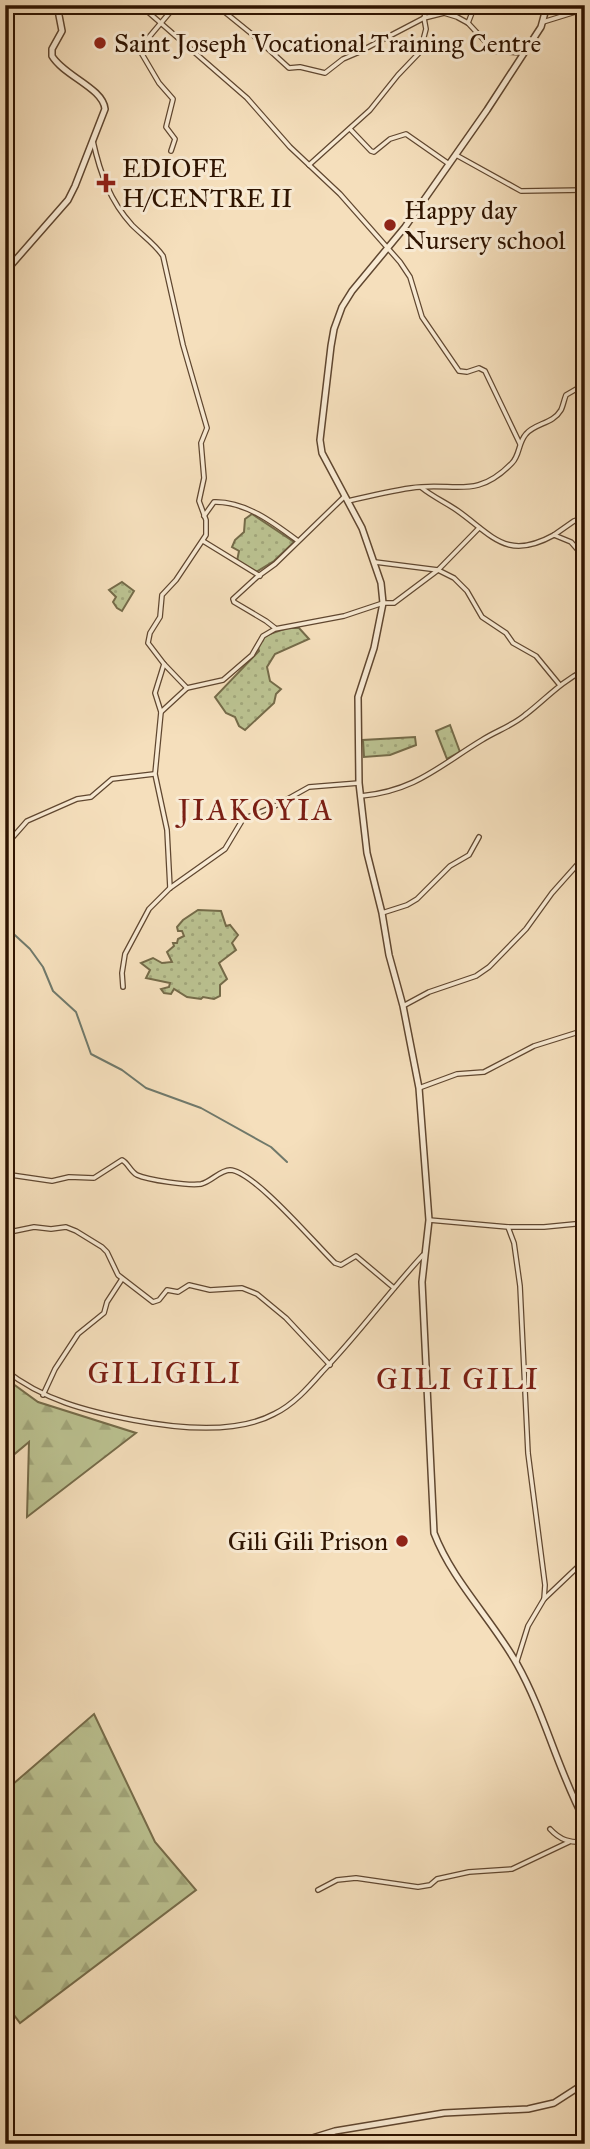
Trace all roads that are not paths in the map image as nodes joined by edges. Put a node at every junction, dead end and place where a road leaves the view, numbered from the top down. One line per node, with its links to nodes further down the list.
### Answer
1 (57, 5): 15 (street)
2 (140, 5): 12 (street)
3 (176, 5): 12 (street)
4 (216, 5): 9 (street)
5 (428, 5): 9 (street)
6 (475, 5): 11 (street)
7 (547, 5): 10 (street)
8 (585, 9): 10 (street)
9 (424, 18): 11 (street); 14 (street)
10 (543, 22): 13 (street)
11 (468, 23): 13 (street)
12 (159, 24): 16 (street); 19 (street)
13 (523, 53): 17 (street)
14 (350, 129): 18 (street); 19 (street)
15 (93, 141): 22 (street); 27 (street)
16 (172, 151)
17 (456, 155): 18 (street); 20 (street)
18 (449, 164): 21 (street)
19 (309, 165): 21 (street)
20 (585, 190)
21 (388, 249): 24 (street); 26 (street)
22 (5, 272)
23 (585, 384): 24 (street)
24 (520, 444): 25 (street)
25 (420, 487): 26 (street); 29 (street)
26 (346, 498): 32 (street); 34 (street)
27 (204, 516): 31 (street); 32 (street)
28 (585, 517): 30 (street)
29 (479, 528): 30 (street); 35 (street)
30 (554, 535): 33 (street)
31 (203, 541): 36 (street); 39 (street)
32 (298, 541): 36 (street)
33 (585, 558)
34 (375, 562): 35 (street); 37 (street)
35 (438, 570): 37 (street); 41 (street)
36 (260, 576): 38 (street)
37 (383, 603): 38 (street); 46 (street)
38 (275, 629): 42 (street)
39 (163, 664): 42 (street); 43 (street)
40 (585, 670): 41 (street)
41 (559, 684): 48 (street)
42 (187, 688): 43 (street)
43 (161, 712): 45 (street)
44 (5, 771): 47 (street)
45 (155, 774): 50 (street); 52 (street)
46 (359, 783): 48 (street); 52 (street)
47 (5, 789)
48 (361, 796): 53 (street)
49 (479, 837): 53 (street)
50 (5, 846)
51 (585, 856): 55 (street)
52 (170, 888): 54 (street)
53 (382, 913): 55 (street)
54 (123, 986)
55 (403, 1006): 57 (street)
56 (585, 1030): 57 (street)
57 (419, 1088): 59 (street)
58 (5, 1178): 65 (street)
59 (429, 1220): 61 (street); 63 (street)
60 (585, 1223): 61 (street)
61 (508, 1227): 70 (street)
62 (5, 1233): 64 (street)
63 (424, 1255): 65 (street); 71 (street)
64 (122, 1279): 66 (street); 68 (street)
65 (394, 1288): 66 (street)
66 (330, 1365): 68 (street)
67 (5, 1370): 68 (street)
68 (43, 1395)
69 (585, 1560): 70 (street)
70 (544, 1599): 71 (street)
71 (516, 1663): 72 (street)
72 (585, 1821)
73 (550, 1829): 74 (street)
74 (569, 1842): 75 (street); 76 (street)
75 (585, 1842)
76 (318, 1890)
77 (585, 2083): 78 (street)
78 (293, 2144)

